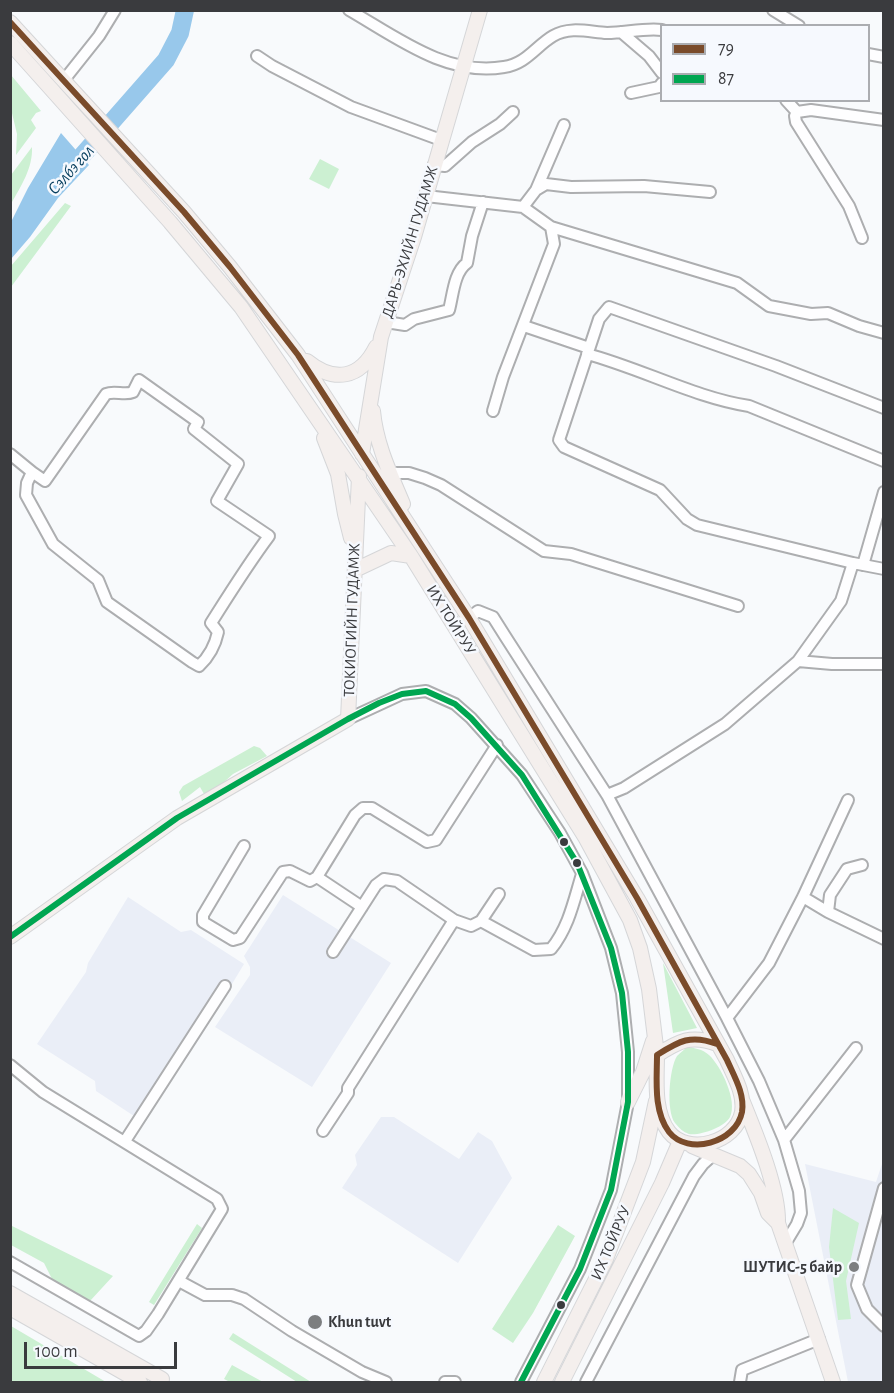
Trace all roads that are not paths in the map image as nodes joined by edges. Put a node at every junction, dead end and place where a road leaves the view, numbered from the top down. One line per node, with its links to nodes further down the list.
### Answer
1 (115, 10): 13 (street)
2 (349, 10): 11 (street)
3 (480, 10): 11 (main road, ДАРЬ-ЭХИЙН ГУДАМЖ)
4 (773, 10): 6 (street)
5 (10, 22): 13 (main road)
6 (796, 24)
7 (660, 30): 8 (street)
8 (621, 32): 11 (street); 12 (street)
9 (10, 44): 39 (main road, ИХ ТОЙРУУ)
10 (257, 56): 21 (street)
11 (465, 68): 21 (main road, ДАРЬ-ЭХИЙН ГУДАМЖ)
12 (660, 70)
13 (68, 84): 35 (main road, ИХ ТОЙРУУ)
14 (660, 86): 15 (street)
15 (631, 93)
16 (788, 102): 18 (street)
17 (513, 112): 22 (street)
18 (797, 112): 19 (street); 29 (street)
19 (884, 120)
20 (564, 125): 23 (street)
21 (441, 140): 22 (main road, ДАРЬ-ЭХИЙН ГУДАМЖ)
22 (434, 165): 25 (main road, ДАРЬ-ЭХИЙН ГУДАМЖ)
23 (536, 190): 24 (street); 27 (street)
24 (710, 192)
25 (426, 196): 26 (street); 30 (main road, ДАРЬ-ЭХИЙН ГУДАМЖ)
26 (483, 202): 27 (street); 30 (street)
27 (523, 207): 28 (street)
28 (551, 226): 31 (street); 32 (street)
29 (862, 238)
30 (386, 322): 33 (main road, ДАРЬ-ЭХИЙН ГУДАМЖ)
31 (524, 326): 34 (street); 38 (street)
32 (884, 333)
33 (381, 337): 35 (main road); 36 (main road, ДАРЬ-ЭХИЙН ГУДАМЖ)
34 (588, 351): 37 (street); 42 (street); 50 (street)
35 (298, 355): 40 (main road, ИХ ТОЙРУУ)
36 (371, 390): 40 (main road, ДАРЬ-ЭХИЙН ГУДАМЖ); 44 (main road)
37 (884, 408)
38 (493, 411)
39 (317, 417): 45 (main road, ИХ ТОЙРУУ); 48 (main road)
40 (362, 451): 45 (main road, ДАРЬ-ЭХИЙН ГУДАМЖ); 47 (main road, ИХ ТОЙРУУ)
41 (10, 454): 43 (street)
42 (884, 461)
43 (32, 472): 43 (street)
44 (390, 473): 47 (main road); 53 (street)
45 (359, 478): 48 (main road, ТОКИОГИЙН ГУДАМЖ); 49 (main road, ИХ ТОЙРУУ)
46 (884, 492): 50 (street)
47 (416, 536): 54 (main road, ИХ ТОЙРУУ)
48 (355, 552): 52 (main road, ТОКИОГИЙН ГУДАМЖ)
49 (411, 556): 52 (main road); 78 (main road, ИХ ТОЙРУУ)
50 (858, 564): 51 (street); 55 (street)
51 (884, 568)
52 (355, 570): 57 (main road, ТОКИОГИЙН ГУДАМЖ)
53 (738, 606)
54 (469, 618): 59 (street); 74 (main road, ИХ ТОЙРУУ)
55 (798, 661): 56 (street); 59 (street)
56 (884, 664)
57 (348, 719): 58 (street); 72 (main road, ТОКИОГИЙН ГУДАМЖ)
58 (498, 745): 63 (street); 64 (street)
59 (607, 795): 71 (street)
60 (848, 800): 66 (street)
61 (244, 846): 64 (street)
62 (862, 864): 68 (street)
63 (582, 873): 70 (street); 85 (street)
64 (317, 877): 67 (street)
65 (499, 894): 70 (street)
66 (803, 897): 68 (street); 77 (street)
67 (362, 907): 69 (street); 75 (street)
68 (828, 912): 73 (street)
69 (454, 920): 70 (street); 86 (street)
70 (482, 921)
71 (679, 929): 74 (street); 77 (street)
72 (10, 937)
73 (884, 939)
74 (661, 942): 79 (main road, ИХ ТОЙРУУ)
75 (333, 952)
76 (225, 986): 88 (street)
77 (727, 1018): 87 (street)
78 (655, 1033): 81 (main road, ИХ ТОЙРУУ); 85 (main road)
79 (717, 1044): 81 (main road); 84 (main road)
80 (856, 1048): 87 (street)
81 (657, 1055): 83 (main road)
82 (10, 1065): 88 (street)
83 (657, 1096): 89 (main road); 107 (main road, ИХ ТОЙРУУ)
84 (742, 1100): 89 (main road); 92 (main road)
85 (628, 1102): 106 (street)
86 (323, 1131)
87 (784, 1140): 93 (street)
88 (125, 1142): 95 (street)
89 (684, 1143): 90 (main road); 101 (main road, ИХ ТОЙРУУ)
90 (713, 1155): 92 (main road); 108 (street)
91 (884, 1188): 98 (street)
92 (777, 1223): 93 (main road)
93 (785, 1244): 99 (main road)
94 (10, 1262): 95 (street)
95 (179, 1281): 103 (street)
96 (10, 1293): 100 (main road)
97 (10, 1308): 102 (main road)
98 (884, 1326)
99 (819, 1339): 109 (street); 110 (main road)
100 (162, 1379)
101 (567, 1381)
102 (140, 1383)
103 (386, 1383)
104 (445, 1383): 105 (street)
105 (455, 1383)
106 (521, 1383)
107 (544, 1383)
108 (586, 1383)
109 (740, 1383)
110 (833, 1383)

